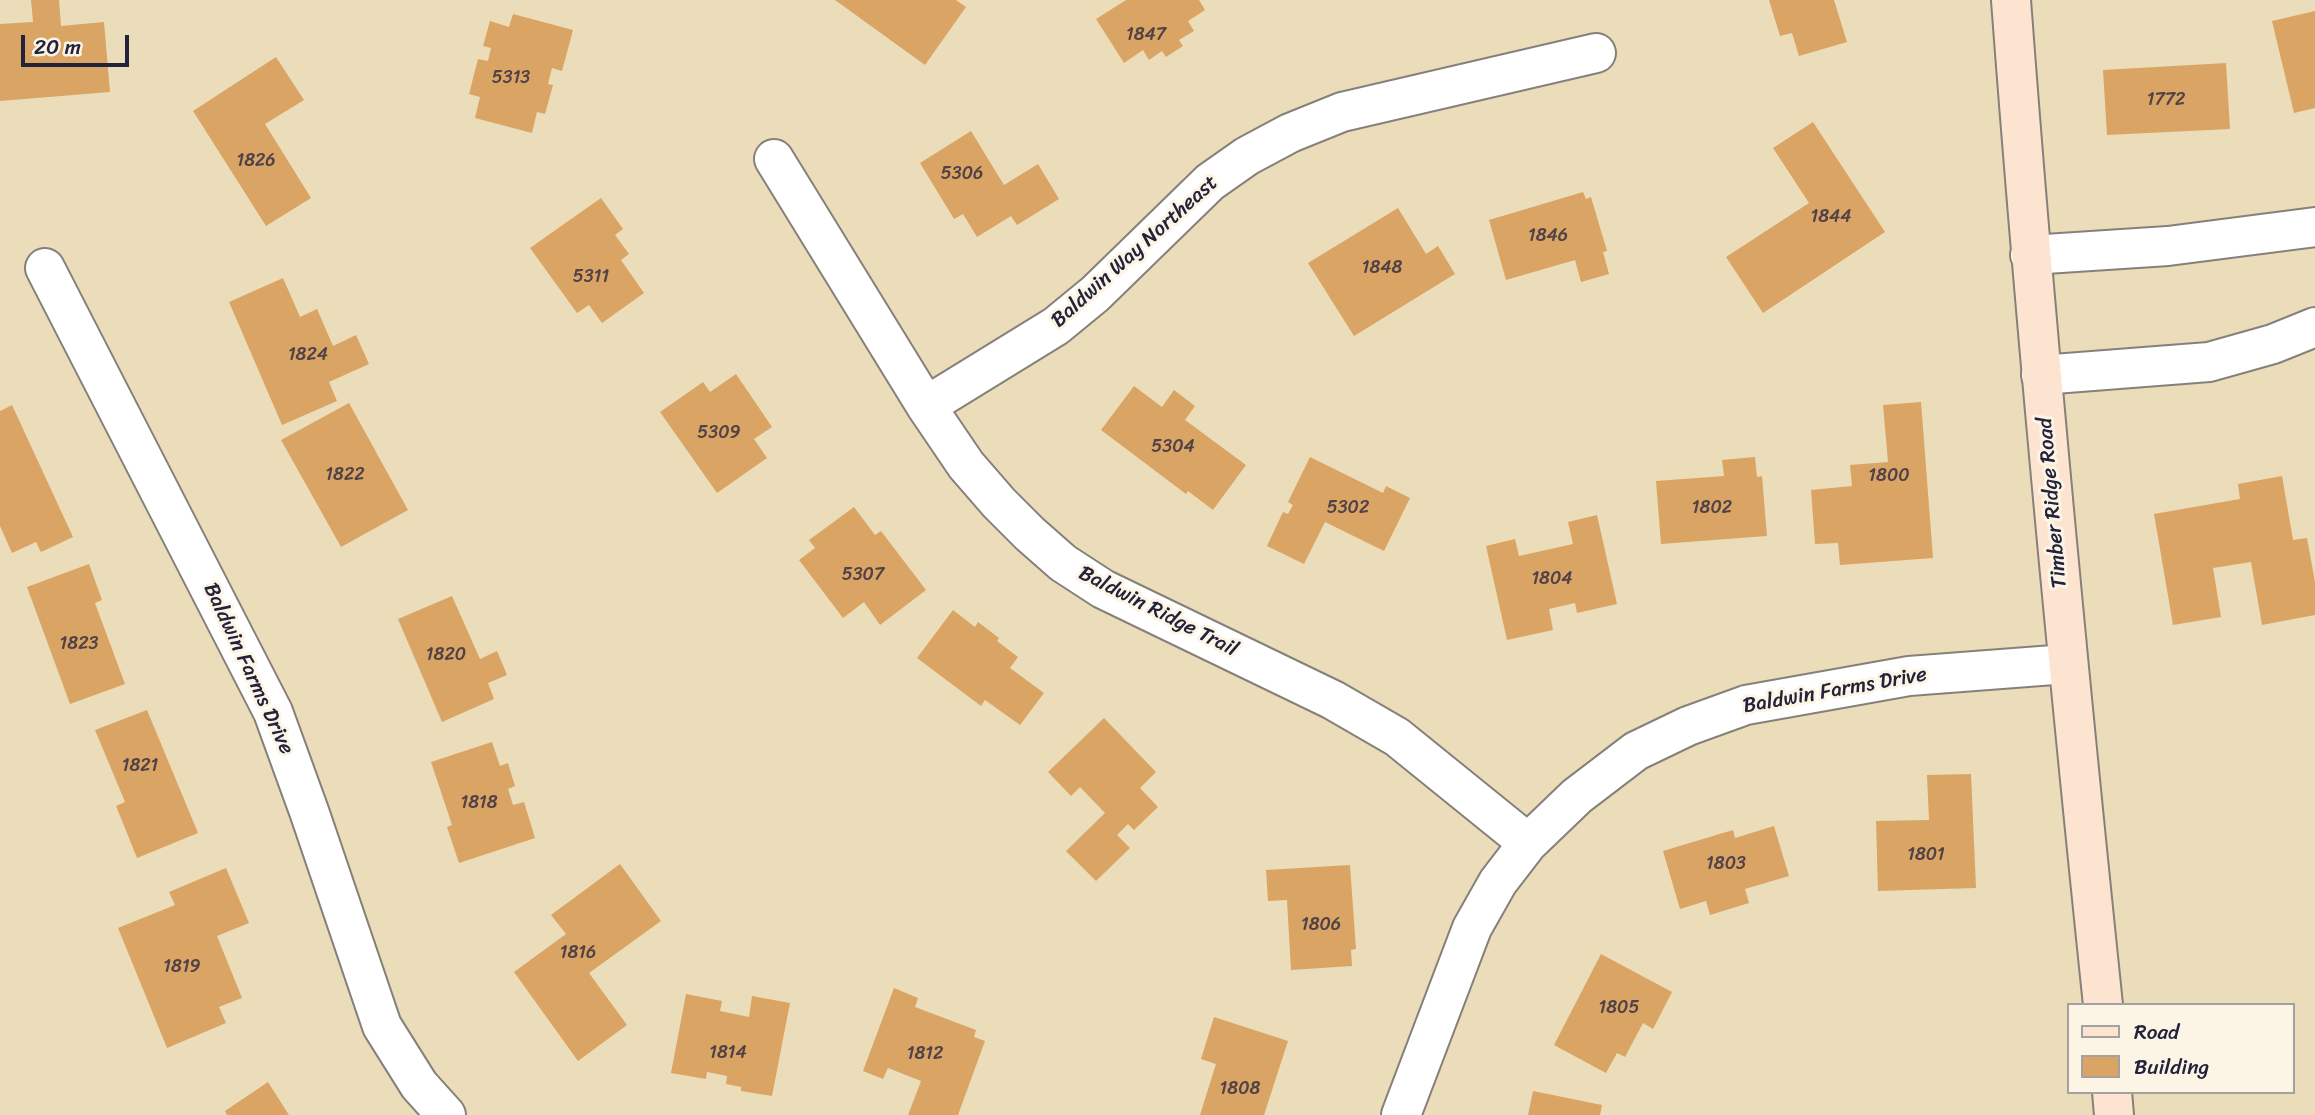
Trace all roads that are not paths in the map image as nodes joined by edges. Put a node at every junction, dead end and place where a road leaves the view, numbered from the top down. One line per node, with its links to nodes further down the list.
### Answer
1 (2011, 0): 5 (street, Timber Ridge Road)
2 (1595, 53): 9 (street, Baldwin Way Northeast)
3 (774, 159): 9 (street, Baldwin Ridge Trail)
4 (2315, 227): 5 (street)
5 (2030, 255): 8 (street, Timber Ridge Road)
6 (45, 268): 14 (street, Baldwin Farms Drive)
7 (2315, 327): 8 (street)
8 (2041, 375): 10 (street, Timber Ridge Road)
9 (926, 406): 11 (street, Baldwin Ridge Trail)
10 (2067, 664): 11 (street, Baldwin Farms Drive); 12 (street, Timber Ridge Road)
11 (1528, 843): 15 (street, Baldwin Farms Drive)
12 (2103, 1003)
13 (2112, 1094): 16 (street)
14 (446, 1115)
15 (1401, 1115)
16 (2114, 1115)

